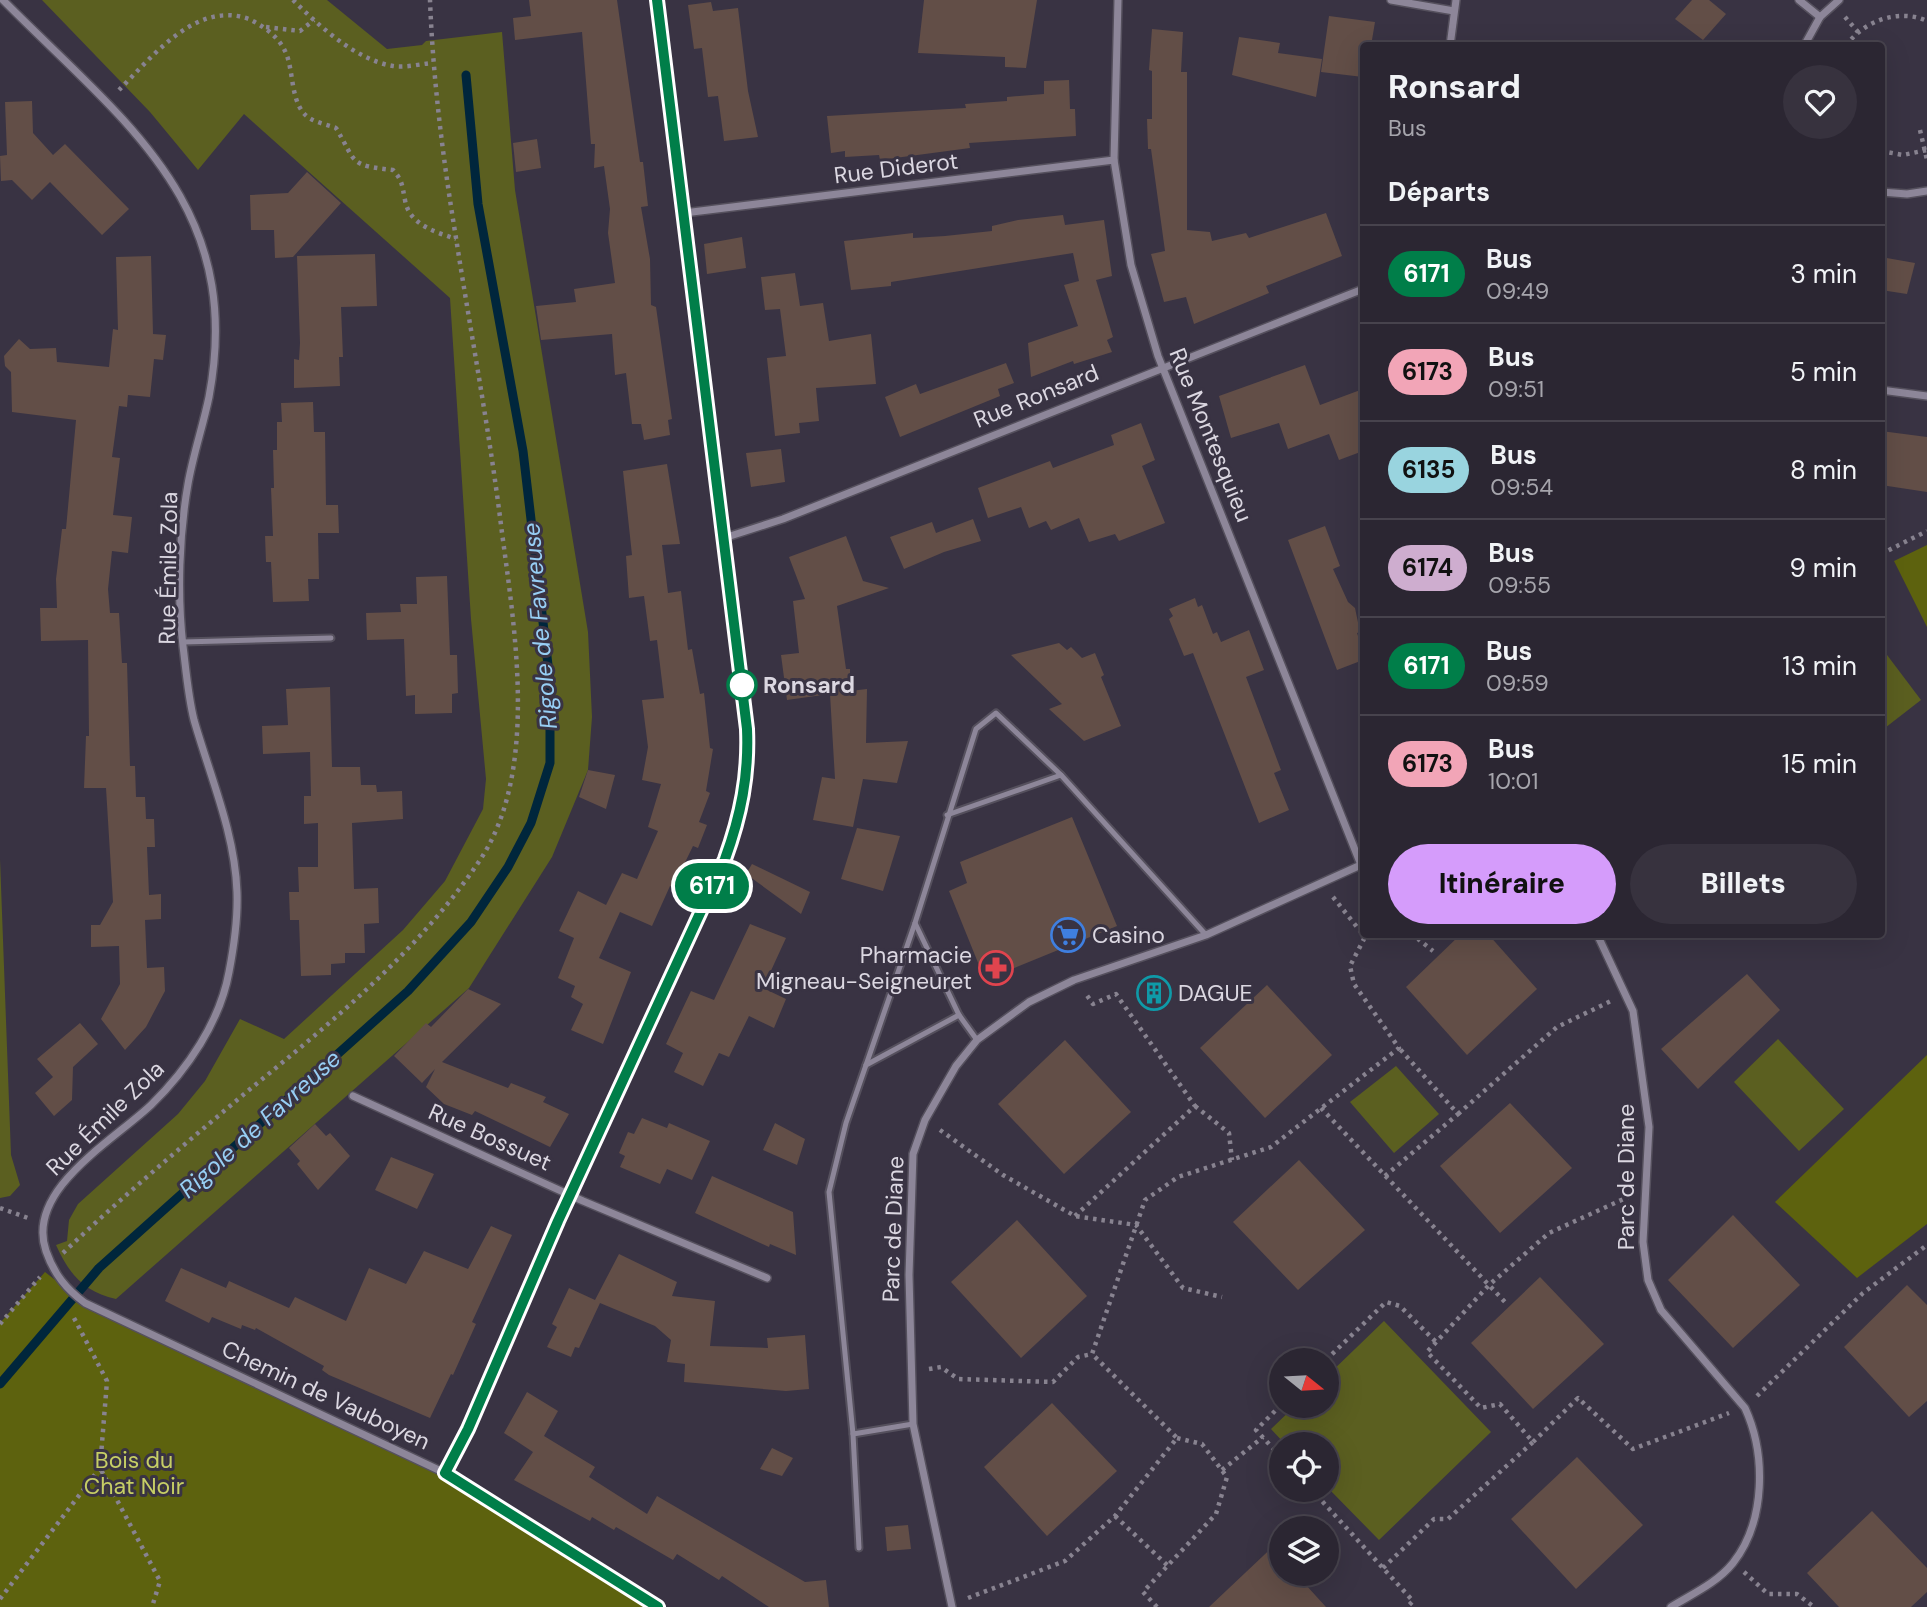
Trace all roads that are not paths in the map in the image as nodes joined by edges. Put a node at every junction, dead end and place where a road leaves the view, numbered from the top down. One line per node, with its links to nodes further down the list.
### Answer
1 (3, 0): 22 (street, Rue Émile Zola)
2 (657, 0): 15 (street)
3 (1118, 0): 12 (street, Rue Montesquieu)
4 (1391, 0): 8 (street)
5 (1456, 0): 8 (street)
6 (1799, 0): 9 (street)
7 (1839, 0): 9 (street)
8 (1454, 10): 10 (street)
9 (1820, 18): 11 (street)
10 (1450, 42)
11 (1806, 42)
12 (1114, 160): 15 (street, Rue Diderot); 17 (street, Rue Montesquieu)
13 (1927, 191): 14 (street)
14 (1885, 192)
15 (684, 213): 20 (street)
16 (1360, 290): 17 (street, Rue Ronsard)
17 (1163, 367): 20 (street, Rue Ronsard); 25 (street, Rue Montesquieu)
18 (1885, 391): 19 (street)
19 (1927, 396)
20 (724, 538): 34 (street)
21 (331, 638): 22 (lane)
22 (183, 642): 35 (street, Rue Émile Zola)
23 (1061, 775): 24 (lane); 24 (lane); 28 (lane)
24 (947, 815): 27 (lane)
25 (1360, 859)
26 (1360, 865): 28 (street, Parc de Diane)
27 (915, 923): 30 (lane); 32 (lane)
28 (1206, 935): 31 (street, Parc de Diane)
29 (1599, 938): 43 (street, Parc de Diane)
30 (959, 1015): 31 (lane); 32 (lane)
31 (977, 1040): 37 (street, Parc de Diane)
32 (866, 1065): 38 (lane)
33 (353, 1096): 34 (street, Rue Bossuet)
34 (573, 1196): 36 (street, Rue Bossuet); 39 (street)
35 (51, 1265): 39 (street, Chemin de Vauboyen)
36 (767, 1278)
37 (913, 1424): 38 (lane); 41 (street, Parc de Diane)
38 (853, 1434): 40 (lane)
39 (445, 1473): 42 (street, Chemin de Vauboyen)
40 (859, 1548)
41 (952, 1606)
42 (658, 1607)
43 (1671, 1607)

